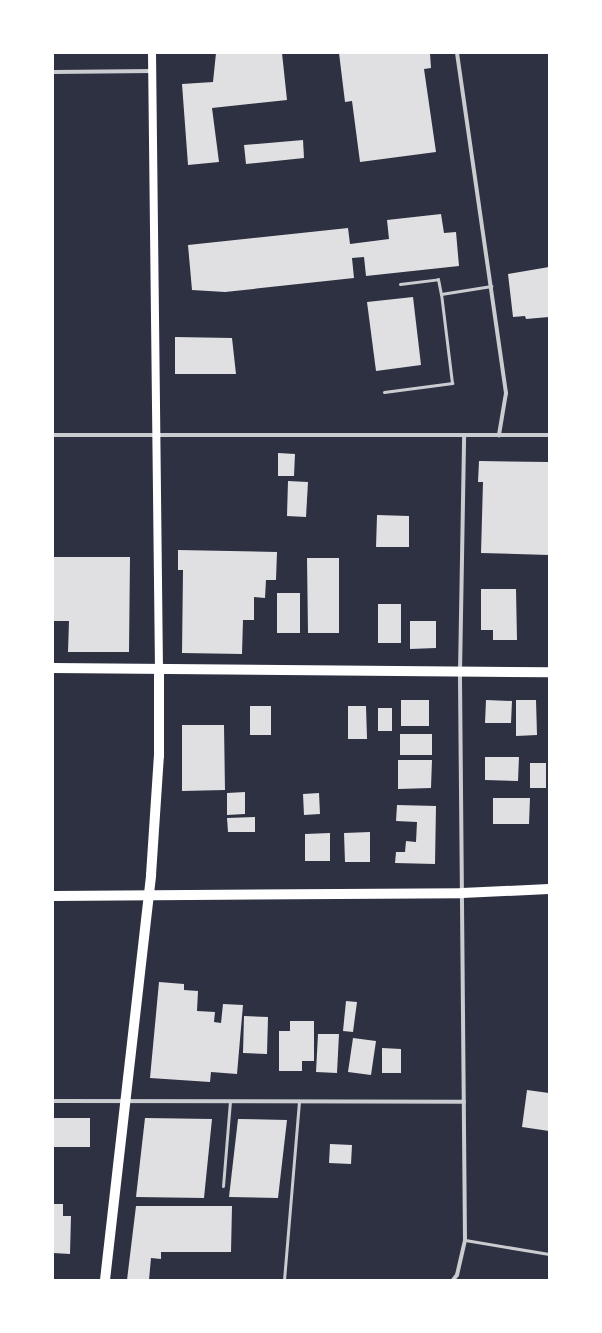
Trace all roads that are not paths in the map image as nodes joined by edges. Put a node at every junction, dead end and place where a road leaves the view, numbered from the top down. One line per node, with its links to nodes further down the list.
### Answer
1 (152, 53): 4 (main road)
2 (457, 53): 6 (street)
3 (53, 72): 4 (street)
4 (153, 72): 10 (main road)
5 (400, 284): 7 (lane)
6 (491, 286): 7 (lane); 12 (street)
7 (441, 294): 8 (lane)
8 (384, 392)
9 (53, 435): 10 (street)
10 (156, 435): 11 (street); 15 (main road)
11 (464, 435): 12 (street); 17 (street)
12 (498, 435): 13 (street)
13 (549, 435)
14 (53, 668): 15 (main road)
15 (159, 668): 17 (main road); 21 (main road)
16 (549, 672): 17 (main road)
17 (460, 673): 19 (street)
18 (549, 889): 19 (main road)
19 (462, 893): 21 (main road); 26 (street)
20 (53, 896): 21 (main road)
21 (149, 896): 22 (main road)
22 (124, 1100): 23 (street); 24 (street); 30 (main road)
23 (53, 1101)
24 (230, 1101): 25 (street); 27 (lane)
25 (299, 1101): 26 (street); 31 (lane)
26 (464, 1102): 28 (street)
27 (223, 1186)
28 (465, 1240): 29 (lane); 32 (street)
29 (549, 1254)
30 (105, 1280)
31 (284, 1280)
32 (452, 1280)

